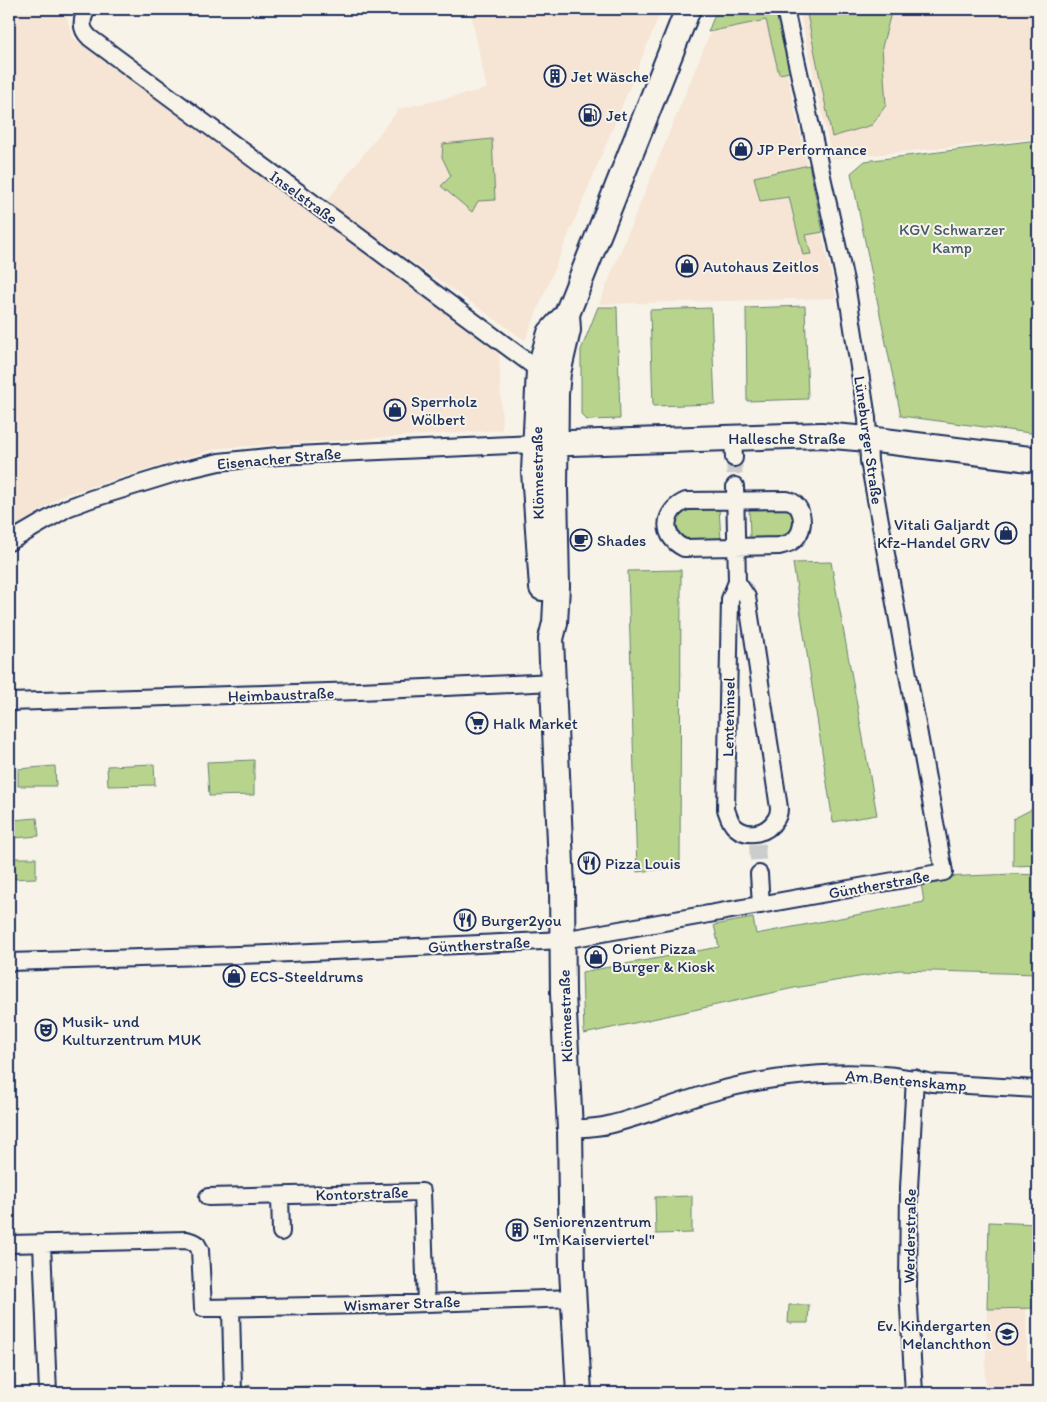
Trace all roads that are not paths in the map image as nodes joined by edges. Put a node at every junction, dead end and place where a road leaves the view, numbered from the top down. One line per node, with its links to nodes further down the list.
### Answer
1 (688, 9): 4 (main road, Klönnestraße)
2 (785, 9): 6 (street, Lüneburger Straße)
3 (86, 12): 5 (street, Inselstraße)
4 (567, 314): 5 (main road, Klönnestraße); 7 (main road, Klönnestraße)
5 (539, 370): 7 (main road, Klönnestraße)
6 (868, 439): 7 (main road, Hallesche Straße); 8 (main road, Hallesche Straße); 15 (street, Lüneburger Straße)
7 (545, 444): 10 (street, Eisenacher Straße); 13 (main road, Klönnestraße)
8 (1038, 460)
9 (735, 494): 11 (street, Lenteninsel); 11 (street); 11 (street)
10 (9, 542)
11 (736, 548): 12 (street, Lenteninsel)
12 (737, 582): 12 (street, Lenteninsel)
13 (554, 682): 14 (street, Heimbaustraße); 18 (main road, Klönnestraße)
14 (9, 702)
15 (944, 872): 17 (street, Güntherstraße)
16 (759, 874): 17 (street)
17 (761, 905): 18 (street, Güntherstraße)
18 (563, 940): 19 (street, Güntherstraße); 22 (main road, Klönnestraße)
19 (9, 962)
20 (915, 1078): 21 (street, Am Bentenskamp); 22 (street, Am Bentenskamp); 34 (street, Werderstraße)
21 (1038, 1089)
22 (570, 1129): 28 (main road, Klönnestraße)
23 (280, 1196): 24 (street, Kontorstraße); 25 (street); 29 (street, Kontorstraße)
24 (208, 1197)
25 (281, 1232)
26 (9, 1244): 27 (street, Wismarer Straße)
27 (42, 1244): 30 (street, Wismarer Straße); 31 (street)
28 (574, 1298): 29 (street, Wismarer Straße); 33 (main road, Klönnestraße)
29 (426, 1303): 30 (street, Wismarer Straße)
30 (231, 1308): 32 (street)
31 (48, 1393)
32 (233, 1393)
33 (578, 1393)
34 (914, 1393)

